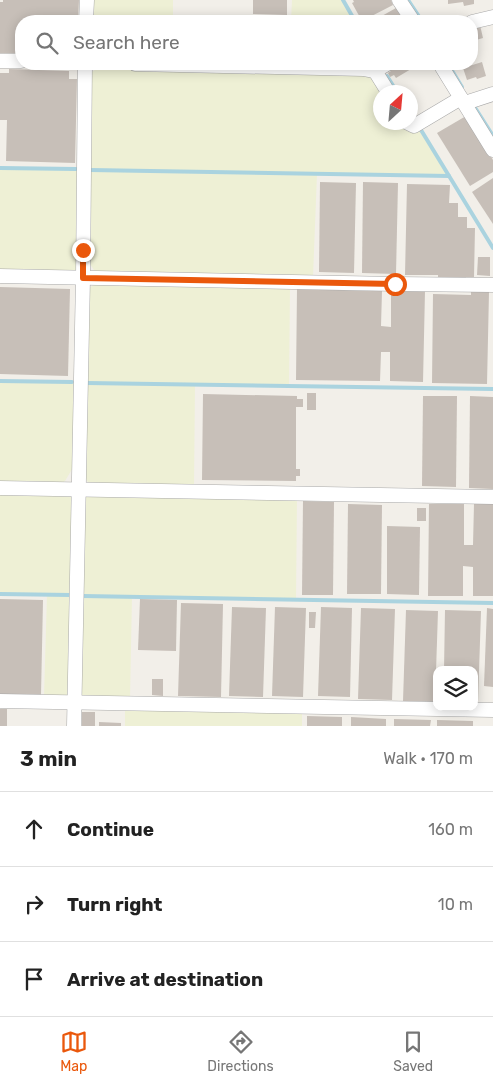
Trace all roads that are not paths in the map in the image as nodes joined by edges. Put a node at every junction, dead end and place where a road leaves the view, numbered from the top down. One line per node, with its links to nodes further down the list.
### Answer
1 (87, 0): 3 (street)
2 (399, 0): 4 (street)
3 (86, 15)
4 (409, 15)
5 (493, 17): 6 (street)
6 (478, 21)
7 (0, 61): 8 (street)
8 (15, 61)
9 (85, 70): 18 (street)
10 (382, 70): 12 (street)
11 (444, 70): 14 (street)
12 (386, 85)
13 (493, 94): 14 (street)
14 (463, 100): 15 (street); 16 (street)
15 (418, 124)
16 (493, 150)
17 (0, 276): 18 (street)
18 (83, 278): 19 (street); 21 (street)
19 (493, 285)
20 (0, 488): 21 (street)
21 (78, 489): 22 (street); 24 (street)
22 (493, 497)
23 (0, 701): 24 (street)
24 (75, 702): 25 (street); 26 (street)
25 (493, 710)
26 (74, 726)

